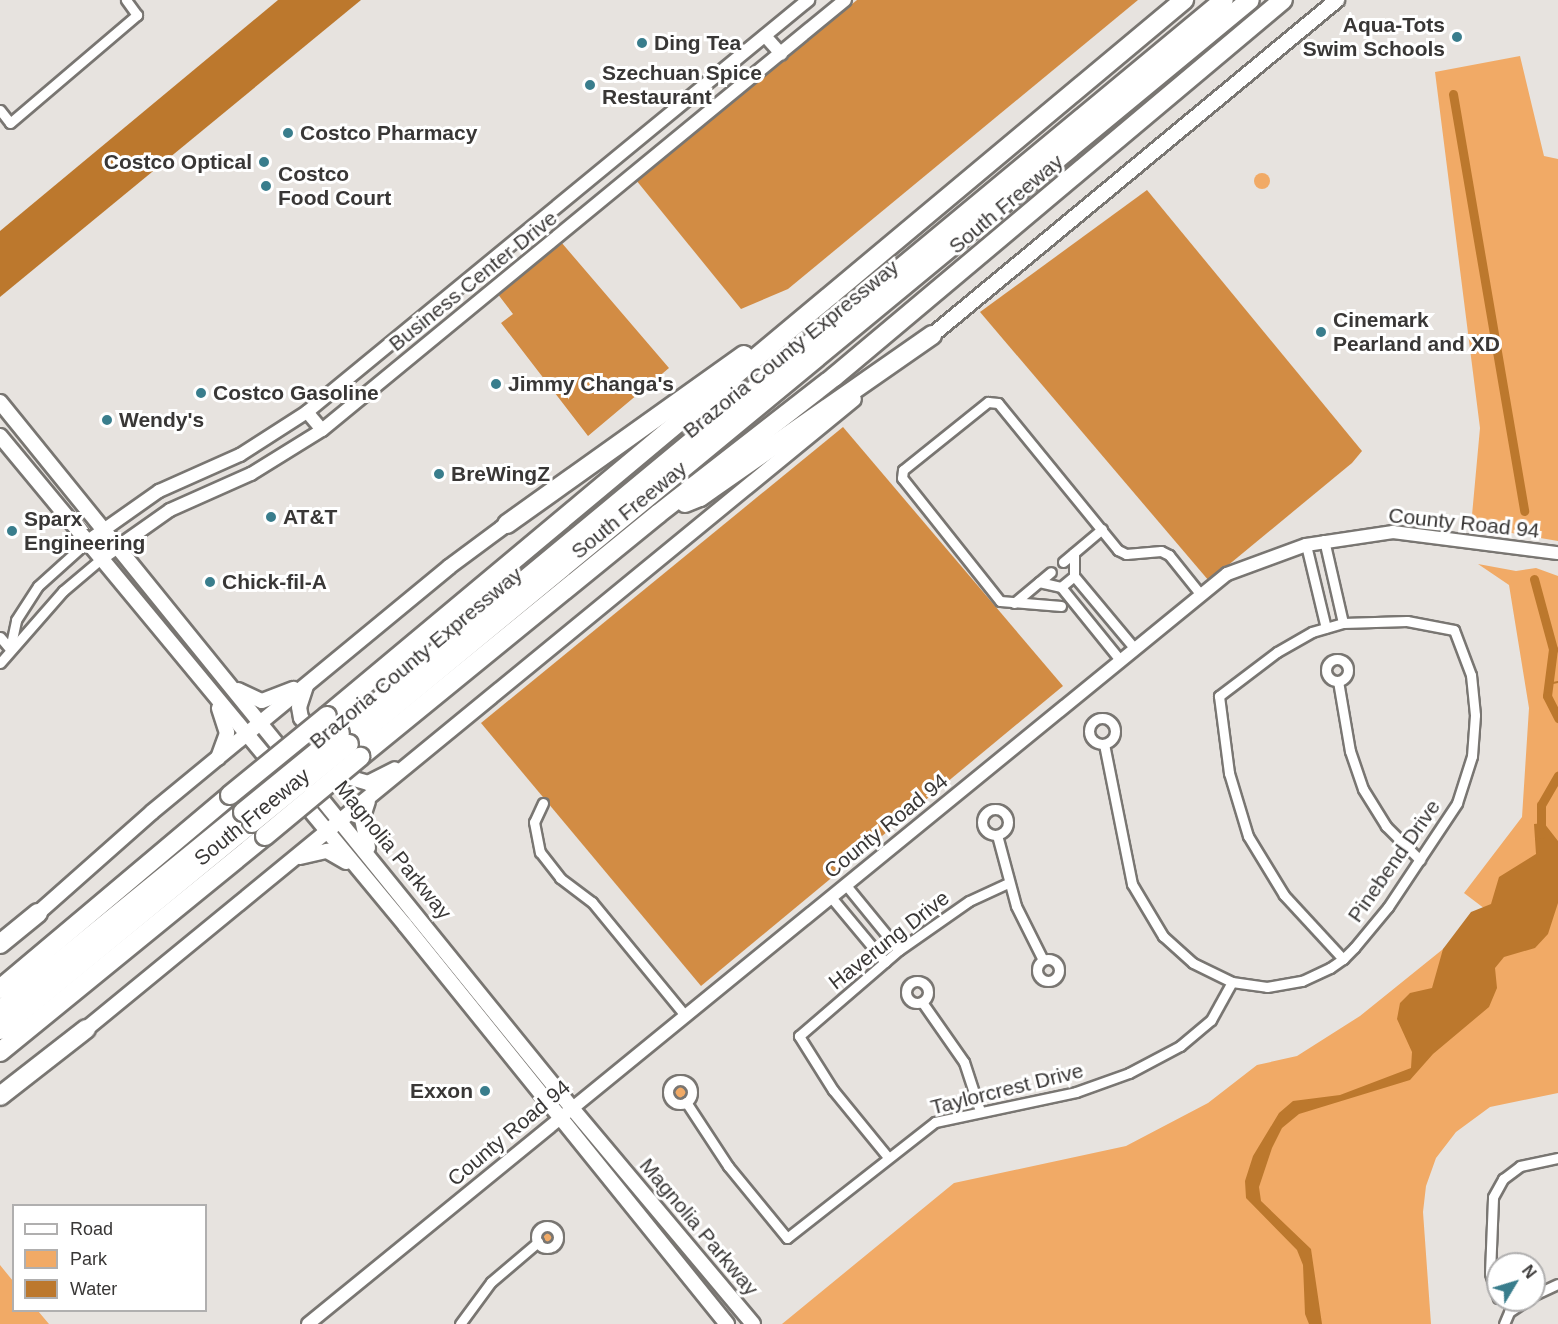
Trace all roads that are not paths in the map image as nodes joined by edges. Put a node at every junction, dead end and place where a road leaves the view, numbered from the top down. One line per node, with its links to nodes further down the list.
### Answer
1 (126, 0): 13 (street)
2 (807, 0): 11 (street, Business Center Drive)
3 (845, 0): 12 (street, Business Center Drive)
4 (1184, 0): 16 (highway, South Freeway)
5 (1224, 0): 57 (highway, Brazoria County Expressway)
6 (1250, 0): 57 (highway, Brazoria County Expressway)
7 (1271, 0): 10 (highway)
8 (1283, 0): 10 (highway, South Freeway)
9 (1337, 0): 19 (main road)
10 (1248, 30): 24 (highway, South Freeway)
11 (765, 36): 12 (street); 14 (street, Business Center Drive)
12 (782, 54): 15 (street, Business Center Drive)
13 (0, 110)
14 (619, 159): 15 (street); 17 (street, Business Center Drive)
15 (628, 180): 18 (street, Business Center Drive)
16 (902, 237): 25 (highway); 81 (highway, South Freeway, bridge)
17 (466, 284): 18 (street); 21 (street, Business Center Drive)
18 (480, 300): 22 (street, Business Center Drive)
19 (932, 335): 24 (highway); 58 (main road)
20 (0, 402): 27 (main road, Magnolia Parkway)
21 (307, 412): 22 (street); 27 (street, Business Center Drive)
22 (322, 430): 31 (street, Business Center Drive)
23 (0, 436): 29 (main road, Magnolia Parkway)
24 (658, 514): 57 (highway, South Freeway)
25 (507, 524): 51 (main road)
26 (1102, 529): 32 (street); 40 (street); 41 (street)
27 (102, 531): 29 (street, Business Center Drive); 31 (main road, Magnolia Parkway)
28 (1324, 540): 30 (street, County Road 94); 33 (street, County Road 94); 43 (street)
29 (88, 541): 34 (main road, Magnolia Parkway); 46 (street)
30 (1306, 544): 40 (street, County Road 94); 44 (street)
31 (115, 547): 34 (street, Business Center Drive); 52 (main road, Magnolia Parkway)
32 (1074, 553): 35 (street); 37 (street)
33 (1558, 554)
34 (102, 558): 46 (street); 53 (main road, Magnolia Parkway)
35 (1063, 562)
36 (1051, 572): 38 (street)
37 (1074, 576): 39 (street); 47 (street)
38 (1039, 582): 39 (street); 41 (street)
39 (1061, 587): 48 (street)
40 (1202, 596): 47 (street, County Road 94)
41 (1014, 603): 42 (street)
42 (1061, 606)
43 (1343, 623): 44 (street); 68 (street, Pinebend Drive)
44 (1326, 628): 76 (street)
45 (0, 637): 46 (street)
46 (10, 649): 49 (street)
47 (1135, 649): 48 (street, County Road 94)
48 (1121, 661): 71 (street, County Road 94)
49 (0, 663)
50 (1338, 681): 68 (street)
51 (307, 684): 52 (main road); 54 (main road); 58 (main road)
52 (231, 686): 54 (main road, Magnolia Parkway)
53 (212, 692): 55 (main road, Magnolia Parkway); 59 (main road)
54 (261, 722): 55 (main road); 63 (main road, Magnolia Parkway)
55 (247, 734): 59 (main road); 64 (main road, Magnolia Parkway)
56 (1104, 744): 79 (street, Pinebend Drive)
57 (350, 745): 62 (highway, Brazoria County Expressway, bridge); 88 (highway, South Freeway, bridge)
58 (424, 755): 60 (main road)
59 (218, 758): 73 (main road)
60 (368, 801): 63 (main road); 67 (main road)
61 (543, 803): 84 (street)
62 (248, 818): 83 (highway, Brazoria County Expressway); 87 (highway, Brazoria County Expressway)
63 (342, 820): 64 (main road); 67 (main road, Magnolia Parkway)
64 (327, 832): 66 (main road); 69 (main road, Magnolia Parkway)
65 (997, 835): 70 (street)
66 (292, 860): 69 (main road); 86 (main road)
67 (374, 860): 85 (main road, Magnolia Parkway)
68 (1420, 860): 76 (street, Pinebend Drive)
69 (360, 872): 80 (main road, Magnolia Parkway)
70 (1008, 883): 75 (street, Haverung Drive); 77 (street)
71 (845, 884): 72 (street, County Road 94); 75 (street)
72 (831, 896): 78 (street); 84 (street, County Road 94)
73 (38, 913): 74 (highway)
74 (0, 944)
75 (899, 950): 78 (street, Haverung Drive)
76 (1343, 958): 79 (street, Pinebend Drive)
77 (1043, 960)
78 (885, 962): 94 (street, Haverung Drive)
79 (1233, 982): 92 (street, Taylorcrest Drive)
80 (451, 983): 85 (main road); 93 (main road, Magnolia Parkway)
81 (0, 989)
82 (922, 1002): 92 (street)
83 (0, 1010)
84 (684, 1014): 91 (street, County Road 94)
85 (501, 1017): 91 (main road, Magnolia Parkway)
86 (86, 1029): 89 (highway)
87 (0, 1030)
88 (0, 1052)
89 (0, 1096)
90 (686, 1102): 94 (street, Taylorcrest Drive)
91 (571, 1107): 93 (street, County Road 94); 98 (main road, Magnolia Parkway)
92 (980, 1111): 94 (street, Taylorcrest Drive)
93 (559, 1117): 99 (main road, Magnolia Parkway); 101 (street, County Road 94)
94 (887, 1156)
95 (1558, 1158): 97 (street)
96 (538, 1242): 102 (street)
97 (1491, 1252)
98 (708, 1271): 99 (main road); 104 (main road, Magnolia Parkway)
99 (693, 1284): 103 (main road, Magnolia Parkway)
100 (1509, 1312): 105 (street)
101 (308, 1324)
102 (460, 1324)
103 (726, 1324)
104 (753, 1324)
105 (1504, 1324)

